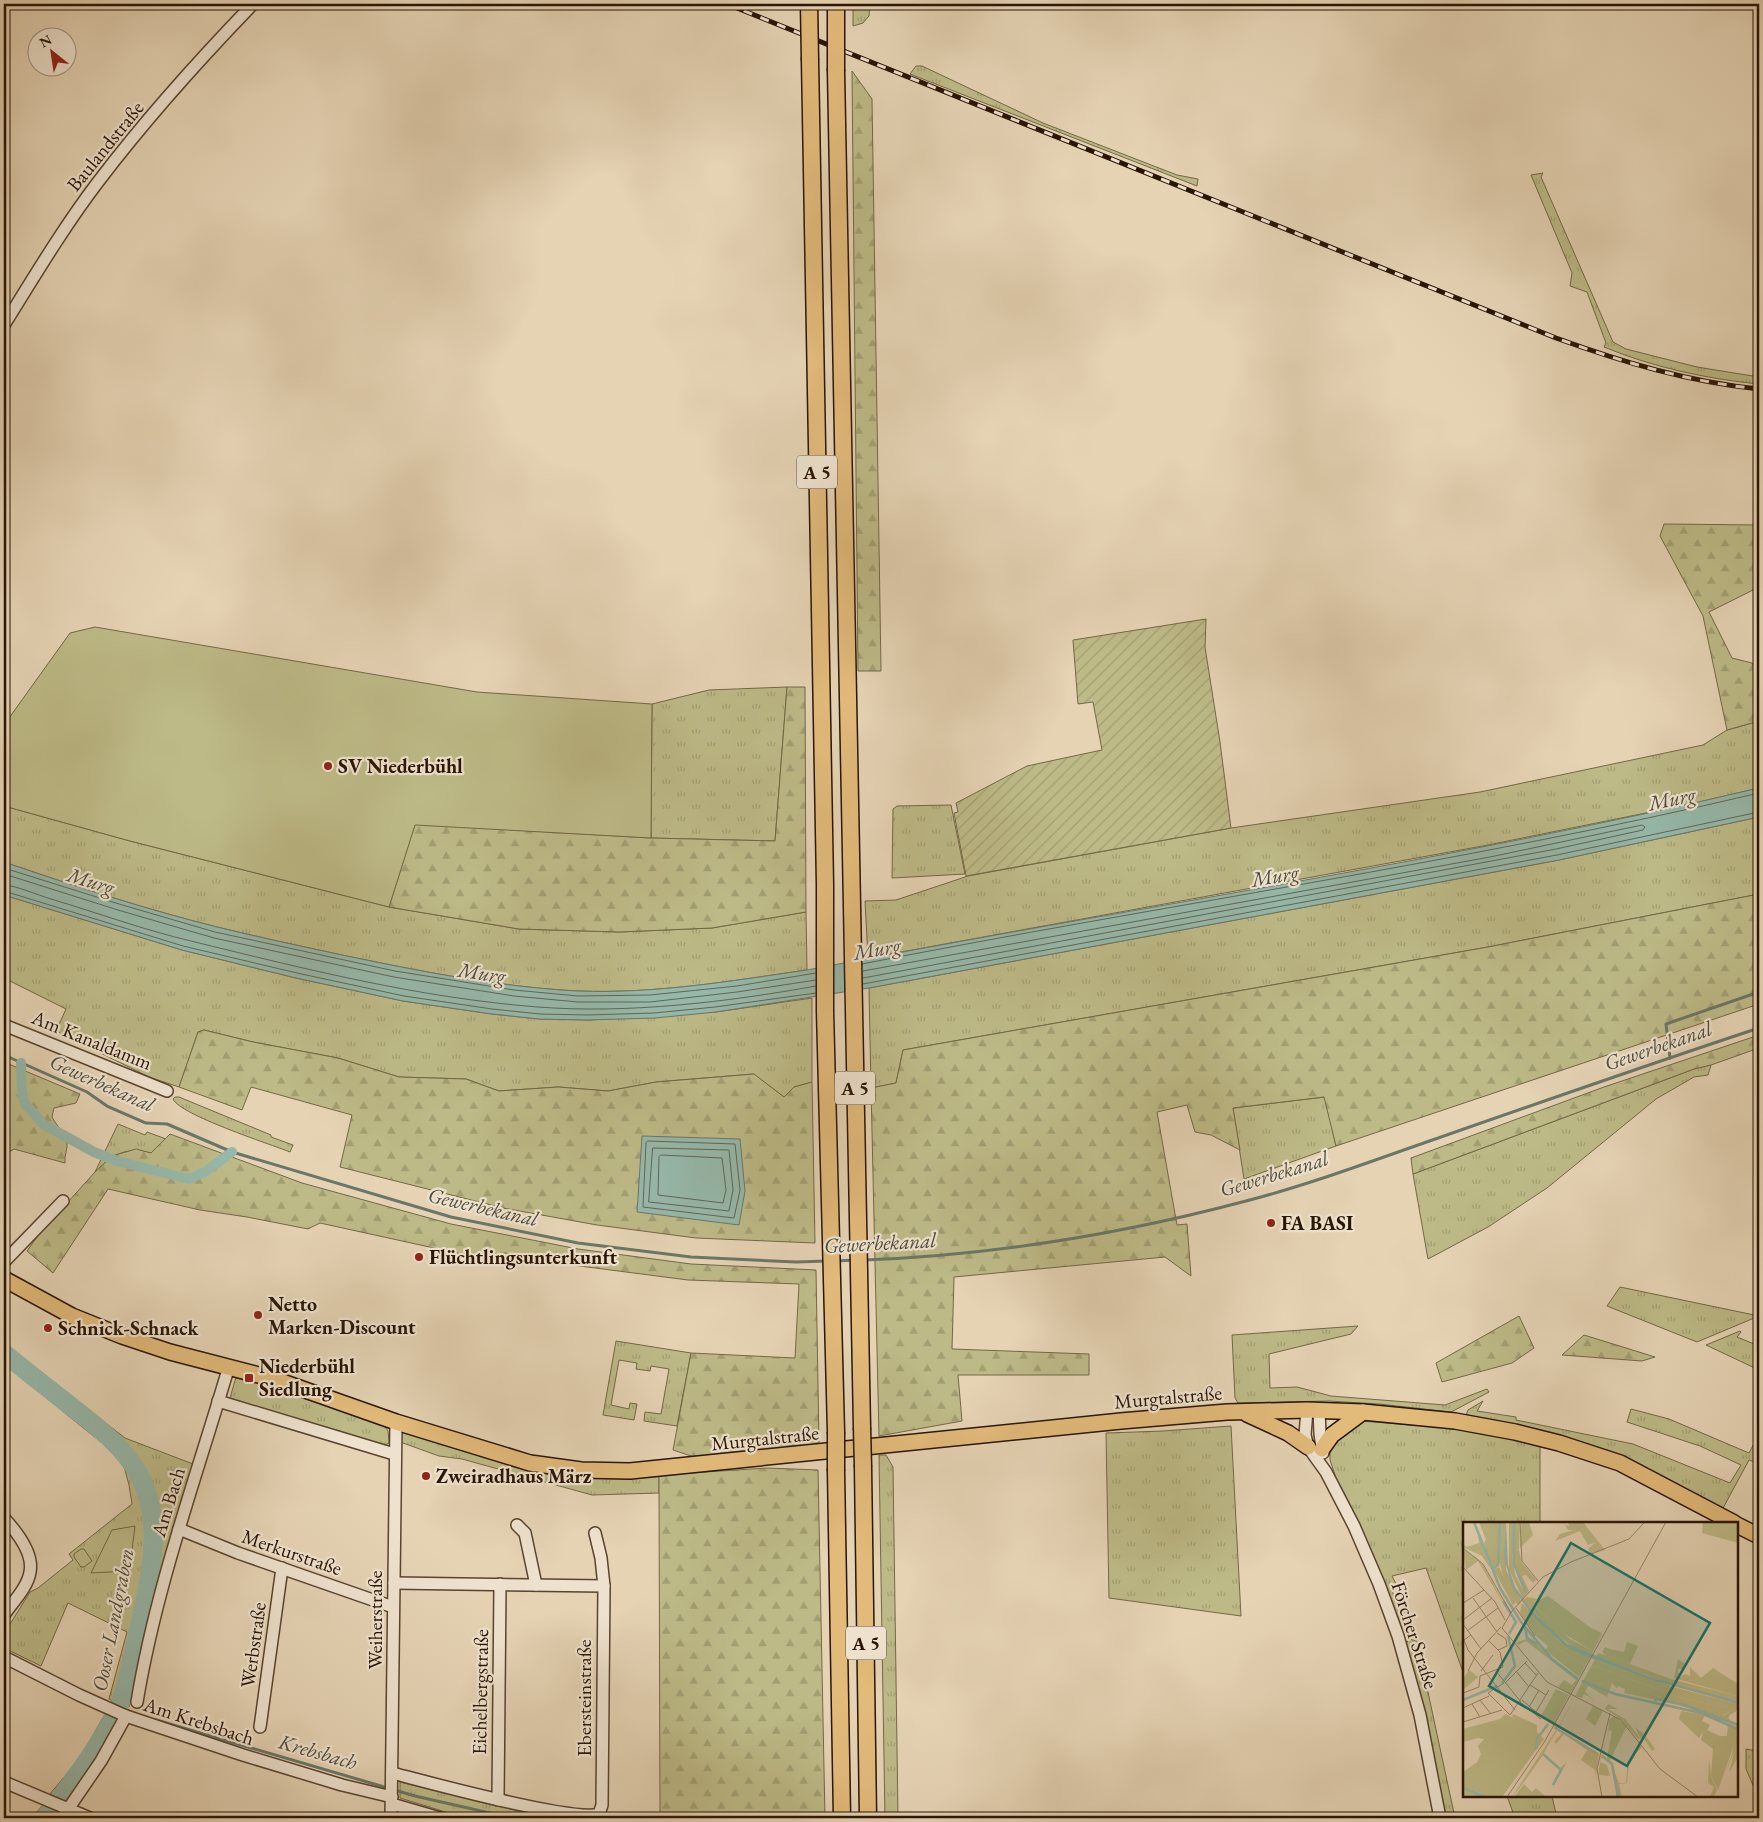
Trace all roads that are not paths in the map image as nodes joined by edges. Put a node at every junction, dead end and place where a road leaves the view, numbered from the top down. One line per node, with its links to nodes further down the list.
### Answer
1 (253, 4): 4 (street, Baulandstraße)
2 (809, 4): 44 (highway, A 5, bridge)
3 (836, 4): 45 (highway, A 5, bridge)
4 (4, 326)
5 (4, 1025): 6 (street, Am Kanaldamm)
6 (167, 1091)
7 (63, 1201): 8 (street)
8 (4, 1262)
9 (4, 1279): 10 (main road, Murgtalstraße)
10 (229, 1366): 11 (street); 15 (main road, Murgtalstraße)
11 (218, 1401): 17 (street); 22 (street, Am Bach)
12 (1313, 1410): 13 (main road, Murgtalstraße); 14 (main road, Murgtalstraße); 16 (street)
13 (1241, 1412): 15 (main road, Murgtalstraße); 16 (main road)
14 (1363, 1412): 16 (main road); 19 (main road, Murgtalstraße)
15 (396, 1422): 17 (street, Weiherstraße)
16 (1315, 1448): 46 (street, Förcher Straße)
17 (394, 1454): 26 (street, Weiherstraße)
18 (4, 1518): 31 (street)
19 (1732, 1522)
20 (517, 1525): 28 (street)
21 (1738, 1525): 24 (main road, Murgtalstraße)
22 (179, 1529): 25 (street, Merkurstraße); 33 (street, Am Bach)
23 (595, 1533): 29 (street, Ebersteinstraße)
24 (1759, 1536)
25 (282, 1568): 30 (street, Merkurstraße); 35 (street, Werbstraße)
26 (394, 1583): 27 (street); 30 (street, Weiherstraße)
27 (500, 1584): 28 (street); 39 (street, Eichelbergstraße)
28 (536, 1585): 29 (street)
29 (604, 1586): 39 (street, Ebersteinstraße)
30 (393, 1607): 36 (street, Weiherstraße)
31 (4, 1615)
32 (4, 1657): 34 (street, Am Krebsbach)
33 (137, 1702)
34 (123, 1715): 38 (street, Am Krebsbach); 40 (street)
35 (260, 1727)
36 (392, 1773): 38 (street, Weiherstraße); 39 (street)
37 (4, 1782): 40 (street)
38 (392, 1795): 42 (street, Weiherstraße); 43 (street, Am Krebsbach)
39 (498, 1800)
40 (65, 1812): 41 (street)
41 (90, 1818)
42 (391, 1818)
43 (440, 1818)
44 (842, 1818)
45 (868, 1818)
46 (1440, 1818)

